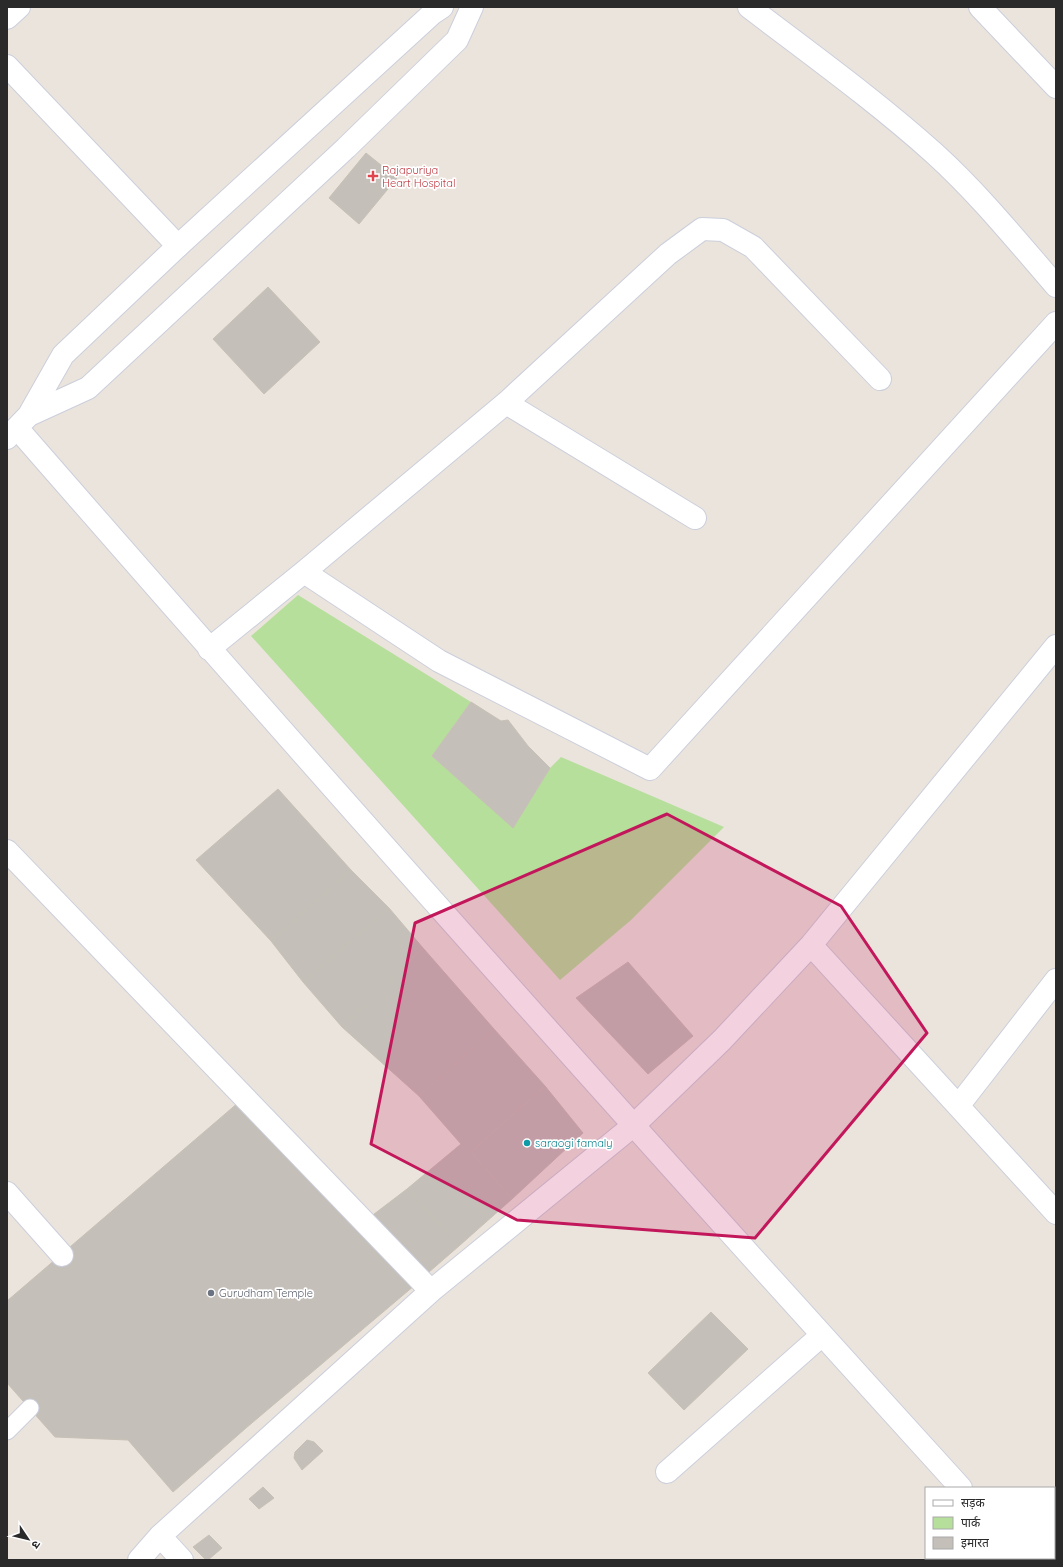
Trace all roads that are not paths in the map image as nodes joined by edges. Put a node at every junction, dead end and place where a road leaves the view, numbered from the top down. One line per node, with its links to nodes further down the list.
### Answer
1 (19, 7): 6 (street)
2 (442, 7): 9 (street)
3 (472, 7): 14 (street)
4 (749, 7): 10 (street)
5 (980, 7): 8 (street)
6 (7, 18)
7 (7, 66): 9 (street)
8 (1056, 87)
9 (178, 246): 14 (street)
10 (1056, 286)
11 (1056, 323): 16 (street)
12 (880, 379): 13 (street)
13 (506, 403): 15 (street); 16 (street)
14 (18, 427): 18 (street)
15 (695, 518)
16 (304, 572): 18 (street)
17 (1056, 646): 20 (street)
18 (209, 649): 23 (street)
19 (7, 850): 27 (street)
20 (811, 945): 22 (street); 23 (street)
21 (1056, 980): 22 (street)
22 (959, 1105): 25 (street)
23 (634, 1125): 27 (street); 28 (street)
24 (7, 1193): 26 (street)
25 (1056, 1213)
26 (62, 1255)
27 (431, 1291): 33 (street)
28 (822, 1335): 31 (street); 32 (street)
29 (30, 1408): 30 (lane)
30 (7, 1431)
31 (667, 1472)
32 (960, 1487)
33 (160, 1536): 34 (street); 35 (street)
34 (139, 1560)
35 (182, 1560)

